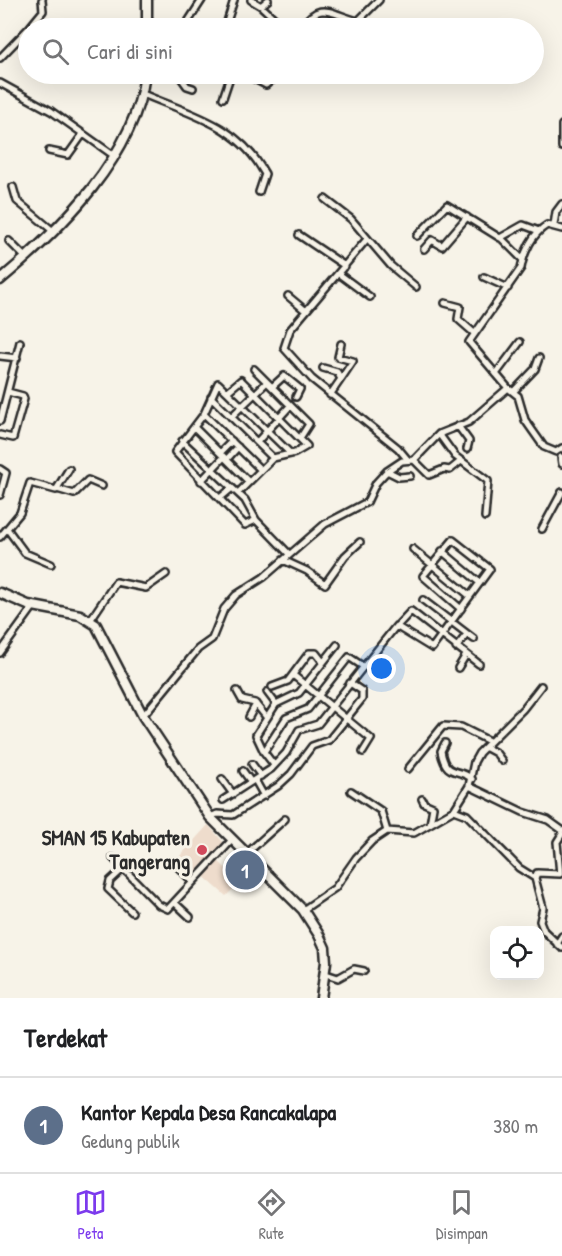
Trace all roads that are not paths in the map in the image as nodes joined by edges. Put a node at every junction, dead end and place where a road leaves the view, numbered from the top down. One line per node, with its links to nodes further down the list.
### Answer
1 (42, 0): 11 (street)
2 (147, 0): 12 (main road)
3 (202, 0): 13 (street)
4 (225, 0): 10 (street)
5 (234, 0): 10 (street)
6 (251, 0): 9 (street)
7 (268, 0): 9 (street)
8 (379, 0): 18 (street)
9 (261, 6): 15 (street)
10 (231, 7): 14 (street)
11 (38, 18)
12 (147, 18)
13 (190, 18)
14 (228, 18)
15 (274, 18)
16 (306, 18): 17 (street)
17 (352, 18)
18 (361, 18)
19 (18, 40): 20 (street)
20 (0, 58)
21 (0, 83): 29 (street)
22 (144, 84): 26 (main road)
23 (186, 84): 25 (street)
24 (228, 84): 27 (street)
25 (193, 88)
26 (143, 94): 32 (main road); 34 (street)
27 (223, 98)
28 (562, 125): 30 (street)
29 (83, 134): 31 (street); 32 (street)
30 (562, 147)
31 (49, 151)
32 (113, 155): 40 (main road)
33 (13, 187): 40 (street)
34 (259, 192)
35 (325, 199): 45 (street)
36 (562, 204): 38 (street)
37 (467, 217): 43 (street); 44 (street); 47 (street)
38 (554, 225): 39 (street); 41 (street)
39 (562, 229)
40 (53, 231): 48 (main road)
41 (539, 231): 44 (street); 49 (street)
42 (299, 235): 50 (street)
43 (417, 236)
44 (501, 238): 49 (street)
45 (367, 239): 50 (street); 54 (street)
46 (9, 241): 48 (street)
47 (424, 249)
48 (25, 257): 53 (main road)
49 (522, 259): 55 (street)
50 (345, 266): 51 (street)
51 (339, 274): 57 (street); 59 (street)
52 (484, 277): 55 (street)
53 (0, 280)
54 (416, 287)
55 (508, 288): 60 (street)
56 (288, 296): 59 (street)
57 (370, 297)
58 (445, 303): 60 (street)
59 (306, 311): 79 (street)
60 (474, 333): 71 (street)
61 (20, 342): 65 (street)
62 (520, 342): 71 (street)
63 (341, 344): 67 (street)
64 (0, 356): 65 (street)
65 (17, 358): 77 (street)
66 (539, 358): 75 (street)
67 (353, 361): 68 (street); 72 (street)
68 (359, 364)
69 (323, 368): 72 (street)
70 (254, 369): 73 (street)
71 (496, 374): 75 (street)
72 (341, 379): 79 (street)
73 (267, 382): 74 (street); 78 (street)
74 (272, 387): 81 (street); 82 (street)
75 (511, 390): 88 (street); 101 (street)
76 (228, 391): 78 (street); 80 (street); 83 (street)
77 (8, 392): 87 (street); 93 (street)
78 (254, 394): 83 (street); 86 (street)
79 (330, 395): 105 (street)
80 (211, 397): 84 (street); 85 (street)
81 (296, 397)
82 (290, 405): 86 (street); 94 (street)
83 (242, 406): 85 (street); 91 (street)
84 (204, 414): 89 (street); 96 (street)
85 (231, 417): 90 (street)
86 (279, 418): 91 (street); 94 (street)
87 (0, 422)
88 (458, 426): 92 (street); 100 (street)
89 (194, 427): 95 (street); 103 (street)
90 (244, 431): 96 (street); 97 (street)
91 (268, 431): 97 (street); 102 (street)
92 (439, 434): 105 (street); 107 (street)
93 (0, 435)
94 (300, 438): 102 (street)
95 (182, 441): 110 (street); 114 (street)
96 (232, 441): 98 (street); 103 (street)
97 (256, 442): 104 (street)
98 (238, 447): 103 (street); 111 (street)
99 (562, 448): 101 (street)
100 (467, 449)
101 (556, 452): 106 (street)
102 (291, 454): 104 (street)
103 (224, 456): 110 (street); 115 (street)
104 (273, 458): 111 (street)
105 (411, 460): 107 (street); 112 (street)
106 (562, 460)
107 (461, 461): 123 (street)
108 (0, 469): 121 (street)
109 (69, 469): 118 (street)
110 (213, 469): 114 (street); 117 (street)
111 (261, 470): 115 (street)
112 (387, 471): 113 (street); 131 (street)
113 (410, 477)
114 (201, 481): 122 (street)
115 (248, 481): 120 (street)
116 (102, 486): 118 (street)
117 (231, 488): 120 (street); 122 (street)
118 (57, 489): 126 (street)
119 (562, 492): 125 (street)
120 (238, 493): 124 (street)
121 (0, 495)
122 (220, 498): 124 (street)
123 (485, 517)
124 (257, 520): 131 (street)
125 (542, 529)
126 (8, 530): 127 (street); 133 (street)
127 (0, 537)
128 (360, 542): 132 (street)
129 (413, 549): 134 (street)
130 (442, 551): 134 (street); 136 (street); 136 (street)
131 (288, 552): 132 (street)
132 (283, 560): 168 (street)
133 (51, 564)
134 (431, 565): 138 (street); 141 (street)
135 (166, 574): 142 (street)
136 (480, 583): 138 (street)
137 (0, 592): 140 (main road)
138 (470, 596): 141 (street)
139 (423, 600): 143 (street)
140 (34, 606): 142 (main road); 150 (street)
141 (461, 609): 143 (street)
142 (91, 619): 168 (main road)
143 (452, 622): 145 (street); 146 (street)
144 (398, 626): 146 (street); 146 (street); 154 (street)
145 (467, 634): 147 (street); 149 (street)
146 (441, 636): 149 (street)
147 (474, 639)
148 (337, 645): 152 (street)
149 (456, 648): 151 (street)
150 (0, 653)
151 (466, 655): 153 (street); 155 (street)
152 (323, 662): 156 (street); 158 (street)
153 (479, 664)
154 (364, 667): 157 (street); 163 (street)
155 (458, 668)
156 (293, 675): 158 (street); 160 (street)
157 (350, 683): 167 (street); 169 (street)
158 (306, 685): 163 (street); 166 (street)
159 (541, 686): 171 (street)
160 (272, 687)
161 (237, 691): 164 (street)
162 (267, 692): 166 (street)
163 (319, 695): 167 (street); 174 (street)
164 (244, 702): 165 (street); 165 (street)
165 (256, 704): 170 (street)
166 (276, 704): 170 (street)
167 (332, 706): 169 (street); 178 (street)
168 (143, 716): 192 (main road)
169 (347, 717): 175 (street); 188 (street)
170 (267, 718): 174 (street)
171 (489, 741): 173 (street); 179 (street)
172 (445, 743): 183 (street)
173 (485, 747): 176 (street); 183 (street)
174 (264, 752): 178 (street)
175 (363, 752)
176 (502, 761)
177 (252, 764): 181 (street)
178 (274, 765): 181 (street)
179 (408, 768)
180 (243, 771): 184 (street)
181 (261, 776): 184 (street)
182 (222, 779): 187 (street)
183 (472, 779): 185 (street)
184 (253, 781): 187 (street); 188 (street)
185 (469, 786): 191 (street); 196 (street)
186 (351, 791): 195 (street)
187 (233, 794): 190 (street)
188 (264, 796): 192 (street)
189 (422, 799): 194 (street)
190 (223, 800)
191 (454, 810): 194 (street); 202 (street)
192 (210, 818): 197 (main road)
193 (285, 819): 198 (street)
194 (430, 824): 195 (street)
195 (387, 831): 205 (street)
196 (562, 832): 202 (street)
197 (231, 841): 198 (main road); 203 (street)
198 (246, 854): 205 (main road)
199 (113, 858): 201 (street)
200 (172, 861): 203 (street)
201 (124, 868): 204 (street); 206 (street)
202 (535, 878): 209 (street)
203 (193, 882): 204 (street)
204 (175, 903): 207 (street)
205 (303, 910): 211 (main road)
206 (132, 912)
207 (190, 917)
208 (562, 936): 209 (street)
209 (560, 946)
210 (364, 971): 211 (street)
211 (326, 974): 212 (main road)
212 (321, 998)

